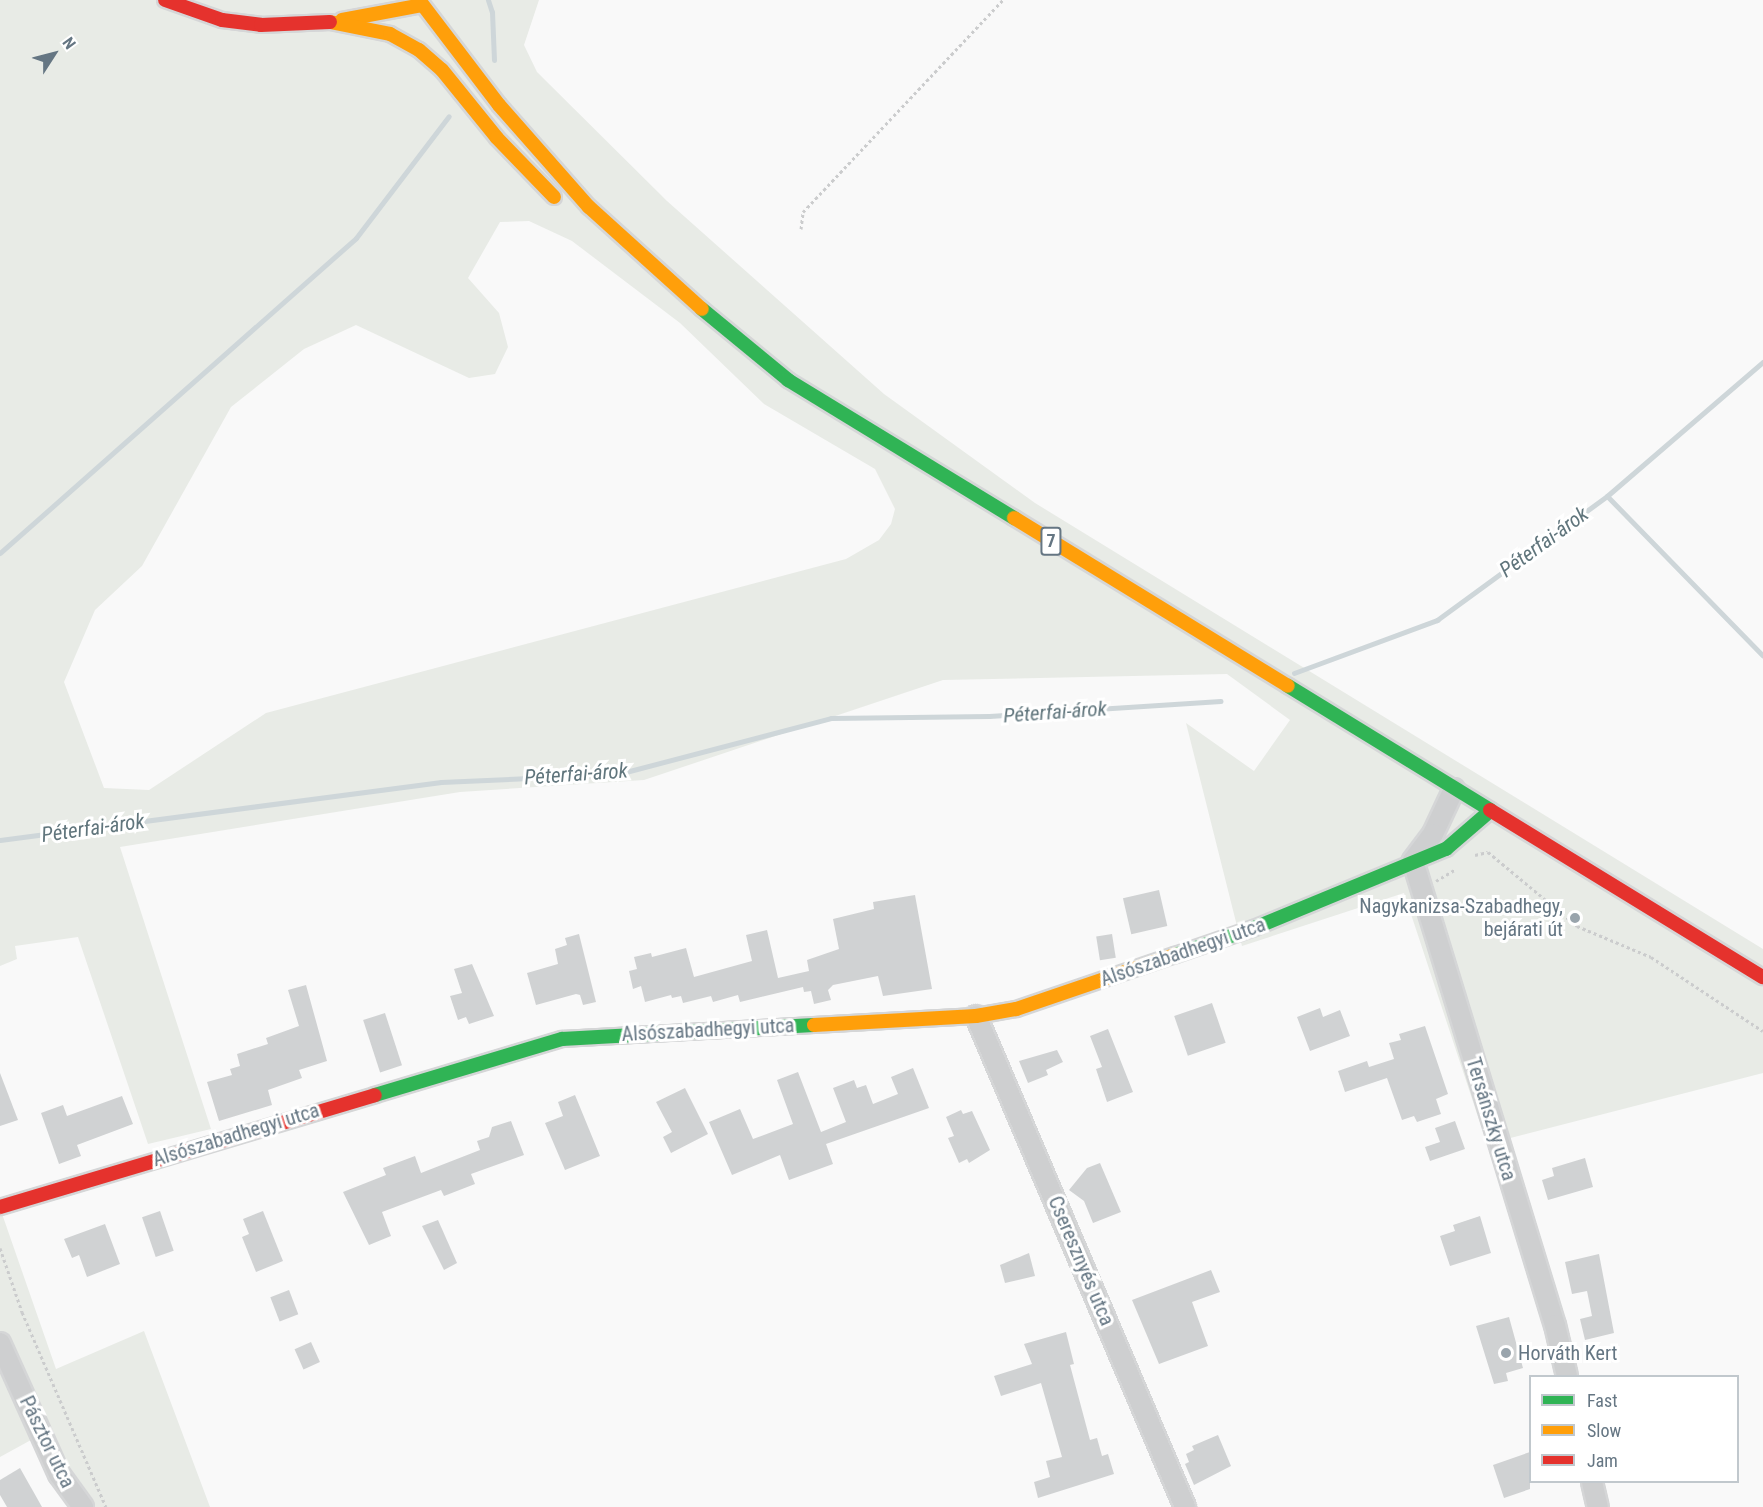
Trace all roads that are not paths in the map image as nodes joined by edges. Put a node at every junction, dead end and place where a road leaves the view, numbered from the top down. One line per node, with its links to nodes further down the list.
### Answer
1 (165, 0): 4 (main road)
2 (359, 0): 4 (main road)
3 (420, 2): 4 (main road); 7 (main road, 7)
4 (330, 22): 5 (main road)
5 (564, 207)
6 (604, 241): 7 (main road)
7 (650, 266): 8 (main road, 7)
8 (1454, 789): 9 (main road, 7); 10 (street)
9 (1490, 810): 10 (main road, Alsószabadhegyi utca); 11 (main road, 7)
10 (1413, 861): 12 (main road, Alsószabadhegyi utca); 15 (street, Tersánszky utca)
11 (1763, 977)
12 (976, 1016): 13 (main road, Alsószabadhegyi utca); 18 (street, Cseresznyés utca)
13 (0, 1207)
14 (0, 1343): 17 (street, Pásztor utca)
15 (1567, 1375)
16 (1592, 1483): 19 (street)
17 (83, 1507)
18 (1185, 1507)
19 (1598, 1507)

